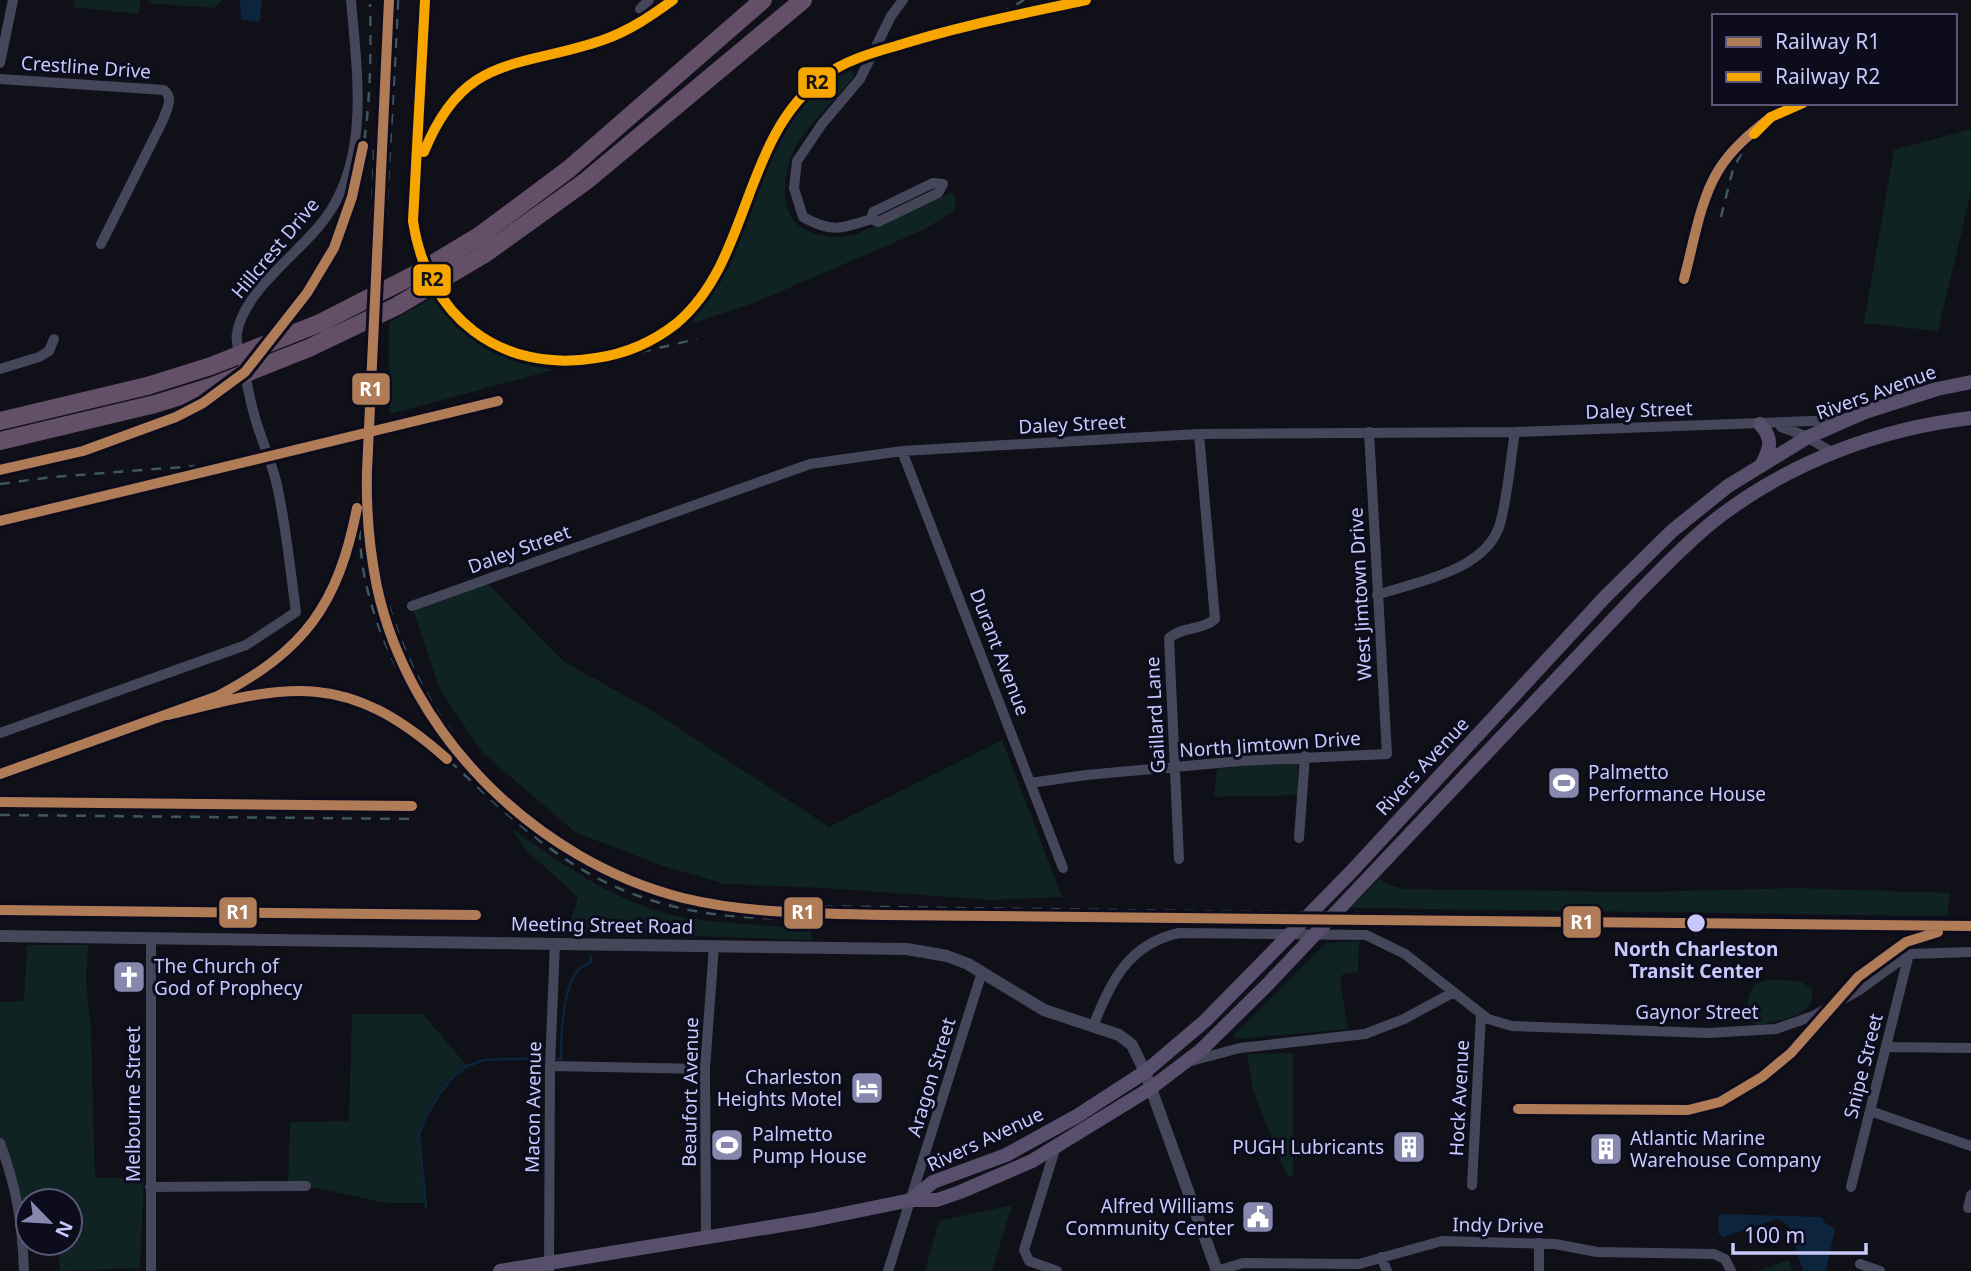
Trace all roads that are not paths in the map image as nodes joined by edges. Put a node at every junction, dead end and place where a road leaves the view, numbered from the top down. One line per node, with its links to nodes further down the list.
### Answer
1 (13, 0): 8 (street)
2 (351, 0): 30 (street, Hillcrest Drive)
3 (649, 0): 7 (street)
4 (763, 0): 12 (highway)
5 (803, 0): 12 (highway)
6 (903, 0): 10 (street)
7 (640, 9)
8 (0, 63)
9 (0, 79): 11 (street, Crestline Drive)
10 (871, 219): 10 (street)
11 (101, 244)
12 (483, 245): 18 (highway); 24 (highway)
13 (54, 339): 14 (street)
14 (0, 369)
15 (1971, 382): 17 (main road, Rivers Avenue)
16 (1971, 418): 26 (main road, Rivers Avenue)
17 (1847, 420): 19 (street, Daley Street); 23 (main road, Rivers Avenue)
18 (0, 421)
19 (1760, 424): 21 (street, Daley Street); 23 (street, Daley Street); 27 (main road)
20 (1369, 432): 21 (street, Daley Street); 22 (street, Daley Street); 28 (street, West Jimtown Drive)
21 (1515, 432): 28 (street)
22 (1199, 434): 25 (street, Daley Street); 33 (street, Gaillard Lane)
23 (1808, 437): 26 (street, Daley Street); 27 (main road, Rivers Avenue)
24 (0, 441)
25 (902, 451): 29 (street, Daley Street); 34 (street, Durant Avenue)
26 (1832, 452): 50 (main road, Rivers Avenue)
27 (1760, 466): 53 (main road, Rivers Avenue)
28 (1377, 595): 31 (street, West Jimtown Drive)
29 (412, 606)
30 (0, 733)
31 (1387, 754): 32 (street, North Jimtown Drive)
32 (1305, 756): 33 (street, North Jimtown Drive); 35 (street)
33 (1176, 768): 34 (street, North Jimtown Drive); 36 (street, Gaillard Lane)
34 (1030, 783): 37 (street, Durant Avenue)
35 (1299, 838)
36 (1179, 859)
37 (1063, 868)
38 (0, 936): 39 (street, Meeting Street Road)
39 (151, 938): 40 (street, Meeting Street Road); 63 (street, Melbourne Street)
40 (555, 943): 41 (street, Meeting Street Road); 51 (street, Macon Avenue)
41 (714, 946): 44 (street, Meeting Street Road); 52 (street, Beaufort Avenue)
42 (1971, 952): 43 (street)
43 (1909, 954): 46 (street, Gaynor Street); 48 (street, Snipe Street)
44 (982, 972): 47 (street, Meeting Street Road); 66 (street, Aragon Street)
45 (1454, 992): 46 (street, Gaynor Street); 47 (street); 50 (street)
46 (1481, 1014): 61 (street, Hock Avenue)
47 (1093, 1026): 53 (street, Meeting Street Road)
48 (1886, 1047): 49 (street); 55 (street, Snipe Street)
49 (1971, 1048)
50 (1187, 1062): 54 (main road, Rivers Avenue)
51 (550, 1066): 52 (street); 72 (street, Macon Avenue)
52 (705, 1069): 68 (street, Beaufort Avenue)
53 (1145, 1072): 54 (street, Meeting Street Road); 66 (main road, Rivers Avenue)
54 (1152, 1088): 57 (main road, Rivers Avenue); 78 (street)
55 (1870, 1111): 58 (street); 64 (street, Snipe Street)
56 (0, 1143): 60 (street)
57 (1056, 1146): 66 (main road, Rivers Avenue); 77 (street)
58 (1971, 1146)
59 (0, 1181): 60 (street)
60 (14, 1181): 73 (street)
61 (1472, 1185)
62 (306, 1186): 63 (street)
63 (150, 1187): 74 (street, Melbourne Street)
64 (1851, 1187)
65 (1971, 1195): 67 (street)
66 (911, 1200): 68 (main road, Rivers Avenue); 76 (street, Aragon Street)
67 (1968, 1208)
68 (706, 1239): 72 (main road, Rivers Avenue)
69 (1539, 1243): 70 (street, Indy Drive); 80 (street); 81 (street, Indy Drive)
70 (1381, 1257): 78 (street, Indy Drive); 79 (street)
71 (1860, 1265): 82 (street)
72 (549, 1267): 75 (main road, Rivers Avenue)
73 (24, 1271)
74 (151, 1271)
75 (499, 1271)
76 (888, 1271)
77 (1057, 1271)
78 (1217, 1271)
79 (1387, 1271)
80 (1539, 1271)
81 (1731, 1271)
82 (1880, 1271)

